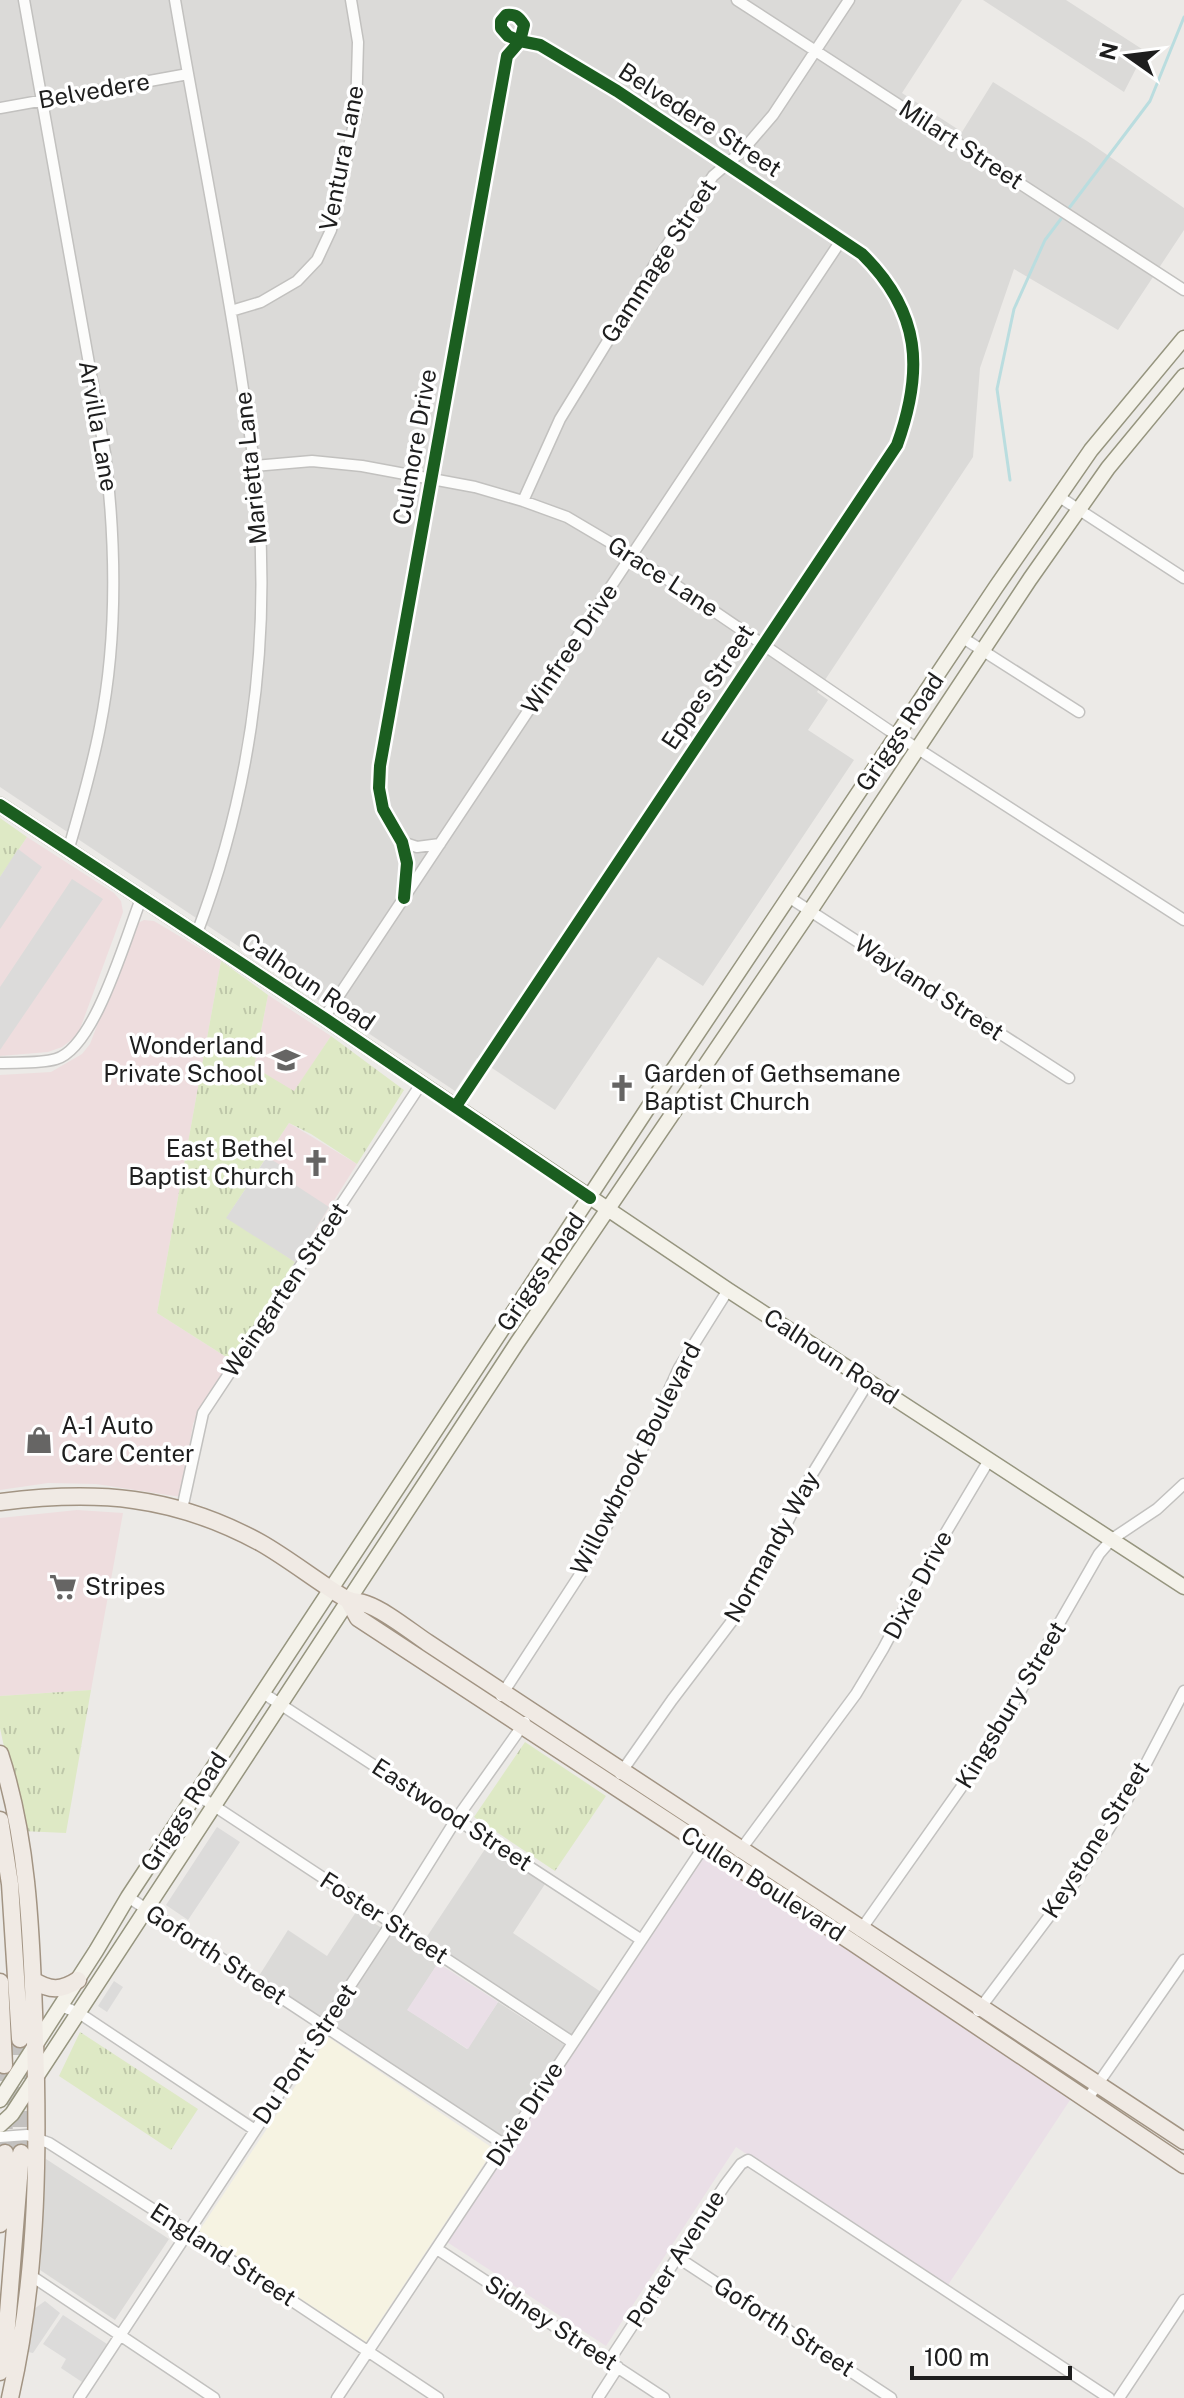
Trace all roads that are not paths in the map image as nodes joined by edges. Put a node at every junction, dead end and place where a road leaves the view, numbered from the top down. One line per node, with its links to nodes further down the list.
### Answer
1 (24, 0): 9 (street, Arvilla Lane)
2 (175, 0): 8 (street, Marietta Lane)
3 (351, 0): 15 (street, Ventura Lane)
4 (737, 0): 7 (street, Milart Street)
5 (849, 0): 7 (street, Gammage Street)
6 (520, 41): 6 (street); 11 (street, Belvedere Street); 19 (street, Culmore Drive)
7 (816, 52): 11 (street, Gammage Street); 14 (street, Milart Street)
8 (188, 74): 9 (street, Belvedere); 15 (street, Marietta Lane)
9 (41, 101): 10 (street, Belvedere); 34 (street, Arvilla Lane)
10 (0, 108)
11 (726, 164): 12 (street, Belvedere Street); 21 (street, Gammage Street)
12 (842, 239): 13 (street, Belvedere Street); 23 (street, Winfree Drive)
13 (880, 272): 26 (street, Eppes Street)
14 (1184, 290)
15 (231, 311): 18 (street, Marietta Lane)
16 (1184, 338): 20 (main road, Griggs Road)
17 (1184, 376): 22 (main road, Griggs Road)
18 (254, 466): 19 (street, Grace Lane); 40 (street, Marietta Lane)
19 (431, 479): 21 (street, Grace Lane); 32 (street, Culmore Drive)
20 (1058, 496): 22 (street); 25 (main road, Griggs Road)
21 (523, 501): 23 (street, Grace Lane)
22 (1078, 510): 24 (street); 27 (main road, Griggs Road)
23 (633, 556): 26 (street, Grace Lane); 33 (street, Winfree Drive)
24 (1184, 578)
25 (963, 638): 27 (street); 29 (main road, Griggs Road)
26 (764, 643): 29 (street, Grace Lane); 47 (street, Eppes Street)
27 (982, 651): 28 (street); 30 (main road, Griggs Road)
28 (1079, 712)
29 (897, 736): 30 (street, Grace Lane); 36 (main road, Griggs Road)
30 (918, 749): 38 (main road, Griggs Road); 39 (street, Grace Lane)
31 (0, 805): 34 (main road, Calhoun Road)
32 (402, 842): 33 (street); 35 (street, Culmore Drive)
33 (440, 844): 35 (street, Winfree Drive)
34 (68, 851): 37 (main road, Calhoun Road)
35 (404, 898): 41 (street, Winfree Drive)
36 (790, 898): 38 (street, Wayland Street); 42 (main road, Griggs Road)
37 (141, 899): 40 (main road, Calhoun Road); 44 (street)
38 (810, 911): 43 (main road, Griggs Road); 45 (street, Wayland Street)
39 (1184, 920)
40 (197, 933): 41 (main road, Calhoun Road)
41 (324, 1018): 46 (main road, Calhoun Road)
42 (688, 1048): 43 (main road); 48 (main road, Griggs Road)
43 (709, 1061): 49 (main road, Griggs Road)
44 (0, 1063)
45 (1069, 1078)
46 (421, 1084): 47 (main road, Calhoun Road); 59 (street, Weingarten Street)
47 (456, 1106): 48 (main road, Calhoun Road)
48 (590, 1198): 49 (main road, Calhoun Road); 51 (main road, Griggs Road)
49 (607, 1210): 50 (main road, Calhoun Road); 52 (main road, Griggs Road)
50 (728, 1290): 53 (main road, Calhoun Road); 65 (street, Willowbrook Boulevard)
51 (501, 1333): 52 (main road); 54 (main road, Griggs Road)
52 (517, 1343): 56 (main road, Griggs Road)
53 (869, 1381): 55 (main road, Calhoun Road); 72 (street, Normandy Way)
54 (422, 1452): 56 (main road); 62 (main road, Griggs Road)
55 (989, 1460): 60 (main road, Calhoun Road); 80 (street, Dixie Drive)
56 (438, 1463): 63 (main road, Griggs Road)
57 (1184, 1484): 60 (street, Kingsbury Street)
58 (0, 1502): 59 (main road, Cullen Boulevard)
59 (182, 1509): 62 (main road, Cullen Boulevard)
60 (1112, 1539): 61 (main road, Calhoun Road); 85 (street, Kingsbury Street)
61 (1184, 1587)
62 (331, 1589): 63 (main road, Cullen Boulevard); 66 (main road, Griggs Road)
63 (348, 1600): 65 (main road, Cullen Boulevard); 67 (main road, Griggs Road); 68 (main road, Cullen Boulevard)
64 (1184, 1691): 93 (street, Keystone Street)
65 (503, 1692): 68 (street, Willowbrook Boulevard); 69 (main road, Cullen Boulevard)
66 (263, 1693): 67 (street, Eastwood Street); 74 (main road, Griggs Road)
67 (282, 1705): 75 (main road, Griggs Road); 76 (street, Eastwood Street)
68 (493, 1708): 70 (main road, Cullen Boulevard)
69 (532, 1712): 70 (street, Du Pont Street); 72 (main road, Cullen Boulevard)
70 (521, 1727): 73 (main road, Cullen Boulevard); 76 (street, Du Pont Street)
71 (0, 1754): 89 (main road)
72 (624, 1770): 73 (street, Normandy Way); 78 (main road, Cullen Boulevard)
73 (612, 1786): 79 (main road, Cullen Boulevard)
74 (196, 1794): 75 (street, Foster Street); 82 (main road, Griggs Road)
75 (215, 1807): 83 (main road, Griggs Road); 84 (street, Foster Street)
76 (457, 1818): 84 (street, Du Pont Street); 86 (street, Eastwood Street)
77 (0, 1820): 97 (main road)
78 (714, 1831): 79 (street, Dixie Drive); 80 (main road, Cullen Boulevard)
79 (704, 1846): 81 (main road, Cullen Boulevard); 86 (street, Dixie Drive)
80 (742, 1848): 81 (street, Dixie Drive); 85 (main road, Cullen Boulevard)
81 (730, 1863): 87 (main road, Cullen Boulevard)
82 (128, 1897): 83 (street, Goforth Street); 90 (main road, Griggs Road)
83 (147, 1910): 94 (main road, Griggs Road); 96 (street, Goforth Street)
84 (392, 1922): 96 (street, Du Pont Street); 98 (street, Foster Street)
85 (862, 1928): 87 (street, Kingsbury Street); 93 (main road, Cullen Boulevard)
86 (640, 1939): 98 (street, Dixie Drive)
87 (852, 1942): 95 (main road, Cullen Boulevard)
88 (1184, 1960): 101 (street)
89 (33, 1980): 90 (main road); 97 (main road)
90 (78, 1980): 92 (main road, Griggs Road)
91 (0, 1982): 99 (main road)
92 (61, 2006): 94 (street); 97 (main road, Griggs Road)
93 (981, 2007): 95 (street, Keystone Street); 101 (main road, Cullen Boulevard)
94 (79, 2013): 100 (main road, Griggs Road); 105 (street)
95 (970, 2022): 103 (main road, Cullen Boulevard)
96 (325, 2025): 105 (street, Du Pont Street); 108 (street, Goforth Street)
97 (28, 2042): 100 (main road); 102 (main road, Griggs Road)
98 (572, 2042): 108 (street, Dixie Drive)
99 (4, 2065)
100 (37, 2077): 104 (main road, Griggs Road); 106 (main road)
101 (1098, 2084): 103 (street); 107 (main road, Cullen Boulevard)
102 (0, 2100)
103 (1086, 2101): 110 (main road, Cullen Boulevard)
104 (0, 2125)
105 (255, 2130): 112 (street, Du Pont Street)
106 (37, 2138): 109 (street, England Street); 112 (street, England Street); 115 (main road)
107 (1184, 2141)
108 (505, 2145): 113 (street, Dixie Drive)
109 (9, 2148): 111 (main road); 120 (main road)
110 (1184, 2165)
111 (0, 2224)
112 (187, 2231): 117 (street, Du Pont Street); 118 (street, England Street)
113 (437, 2249): 118 (street, Dixie Drive); 119 (street, Sidney Street)
114 (677, 2257): 119 (street, Porter Avenue); 128 (street, Goforth Street); 129 (street, Porter Avenue)
115 (30, 2275): 117 (street); 121 (main road)
116 (1184, 2300): 130 (street)
117 (120, 2335): 122 (street, Du Pont Street); 123 (street)
118 (367, 2351): 124 (street, Dixie Drive); 125 (street, England Street)
119 (614, 2364): 126 (street, Porter Avenue); 127 (street, Sidney Street)
120 (0, 2372)
121 (10, 2398)
122 (79, 2398)
123 (214, 2398)
124 (337, 2398)
125 (438, 2398)
126 (598, 2398)
127 (664, 2398)
128 (891, 2398)
129 (1109, 2398)
130 (1119, 2398)

